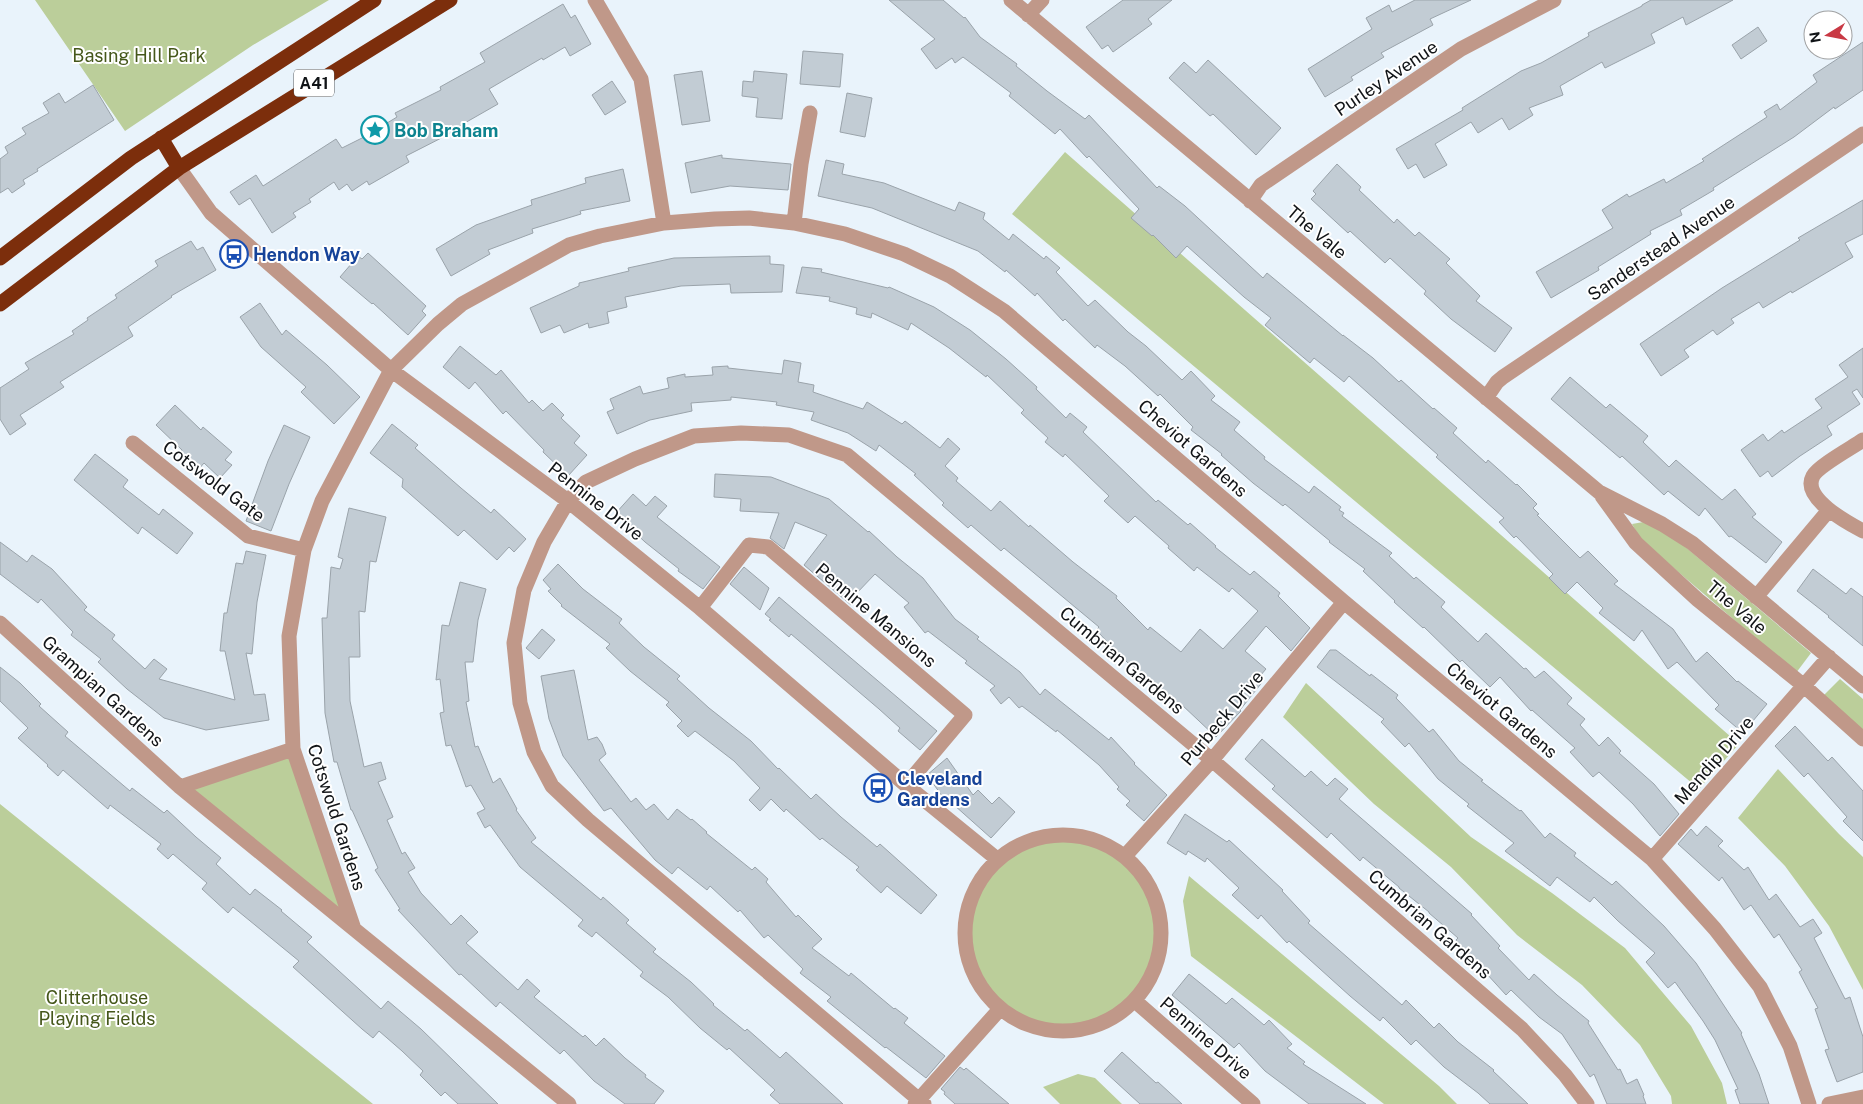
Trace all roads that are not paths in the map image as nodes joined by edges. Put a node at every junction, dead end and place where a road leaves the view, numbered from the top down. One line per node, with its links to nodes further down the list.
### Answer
1 (374, 0): 10 (highway, A41)
2 (450, 0): 11 (highway, A41)
3 (595, 0): 13 (street)
4 (1011, 0): 7 (street, The Vale)
5 (1042, 0): 7 (street)
6 (1554, 0): 12 (street, Purley Avenue)
7 (1028, 15): 12 (street, The Vale)
8 (810, 113): 14 (street)
9 (1863, 134): 18 (street, Sanderstead Avenue)
10 (161, 138): 11 (highway); 15 (highway, A41)
11 (179, 168): 16 (highway, A41); 17 (street, Pennine Drive)
12 (1250, 201): 18 (street, The Vale)
13 (664, 223): 14 (street, Cheviot Gardens); 17 (street, Cheviot Gardens)
14 (794, 223): 27 (street, Cheviot Gardens)
15 (0, 258)
16 (0, 304)
17 (391, 370): 22 (street, Pennine Drive); 25 (street, Cotswold Gardens)
18 (1486, 398): 21 (street, The Vale)
19 (1863, 440): 23 (street)
20 (133, 443): 25 (street, Cotswold Gate)
21 (1599, 492): 26 (street, The Vale); 31 (street, The Vale)
22 (568, 501): 28 (street, Pennine Drive); 35 (street, Cumbrian Gardens); 45 (street)
23 (1829, 510): 24 (street); 26 (street)
24 (1863, 531)
25 (304, 550): 34 (street, Cotswold Gardens)
26 (1756, 597): 30 (street, The Vale)
27 (1344, 602): 35 (street, Purbeck Drive); 40 (street, Cheviot Gardens)
28 (700, 608): 36 (street, Pennine Drive); 36 (street, Pennine Mansions)
29 (0, 623): 37 (street, Grampian Gardens)
30 (1829, 657): 31 (street, Mendip Drive); 32 (street, The Vale)
31 (1803, 686): 33 (street, The Vale); 40 (street, Mendip Drive)
32 (1863, 686)
33 (1863, 739)
34 (293, 749): 37 (street); 41 (street, Cotswold Gardens)
35 (1212, 760): 38 (street, Purbeck Drive); 48 (street, Cumbrian Gardens)
36 (906, 785): 39 (street, Pennine Drive)
37 (180, 787): 41 (street, Grampian Gardens)
38 (1125, 856): 39 (street); 42 (street)
39 (997, 859): 43 (street)
40 (1652, 859): 49 (street, Cheviot Gardens)
41 (354, 929): 46 (street)
42 (1135, 1001): 43 (street); 47 (street, Pennine Drive)
43 (1000, 1009): 45 (street)
44 (1863, 1096): 50 (street)
45 (919, 1102)
46 (569, 1104)
47 (1253, 1104)
48 (1587, 1104)
49 (1809, 1104)
50 (1829, 1104)

